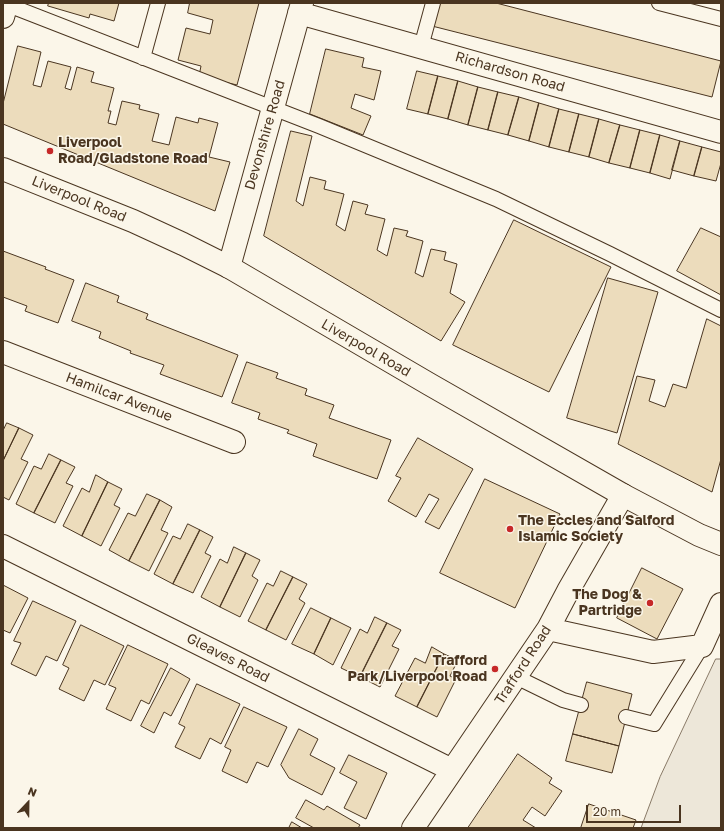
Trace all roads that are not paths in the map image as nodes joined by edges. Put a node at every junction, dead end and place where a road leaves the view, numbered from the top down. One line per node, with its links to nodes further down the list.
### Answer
1 (158, 3): 8 (lane)
2 (433, 3): 7 (lane)
3 (659, 3): 6 (lane)
4 (5, 7): 8 (lane)
5 (300, 8): 7 (street, Richardson Road); 9 (street, Devonshire Road)
6 (721, 19)
7 (421, 47): 10 (street, Richardson Road)
8 (144, 58): 9 (lane)
9 (273, 108): 12 (street, Devonshire Road); 13 (lane)
10 (721, 130)
11 (3, 168): 12 (street, Liverpool Road)
12 (228, 267): 16 (street, Liverpool Road)
13 (721, 310)
14 (3, 352): 15 (street, Hamilcar Avenue)
15 (234, 442)
16 (623, 496): 17 (street, Liverpool Road); 20 (street, Trafford Road)
17 (721, 544)
18 (3, 546): 25 (street, Gleaves Road)
19 (721, 604): 21 (street)
20 (548, 629): 21 (street); 22 (street, Trafford Road)
21 (702, 646): 24 (lane)
22 (516, 678): 23 (lane); 25 (street, Trafford Road)
23 (581, 705)
24 (626, 717)
25 (452, 770): 26 (street, Trafford Road)
26 (413, 828)

